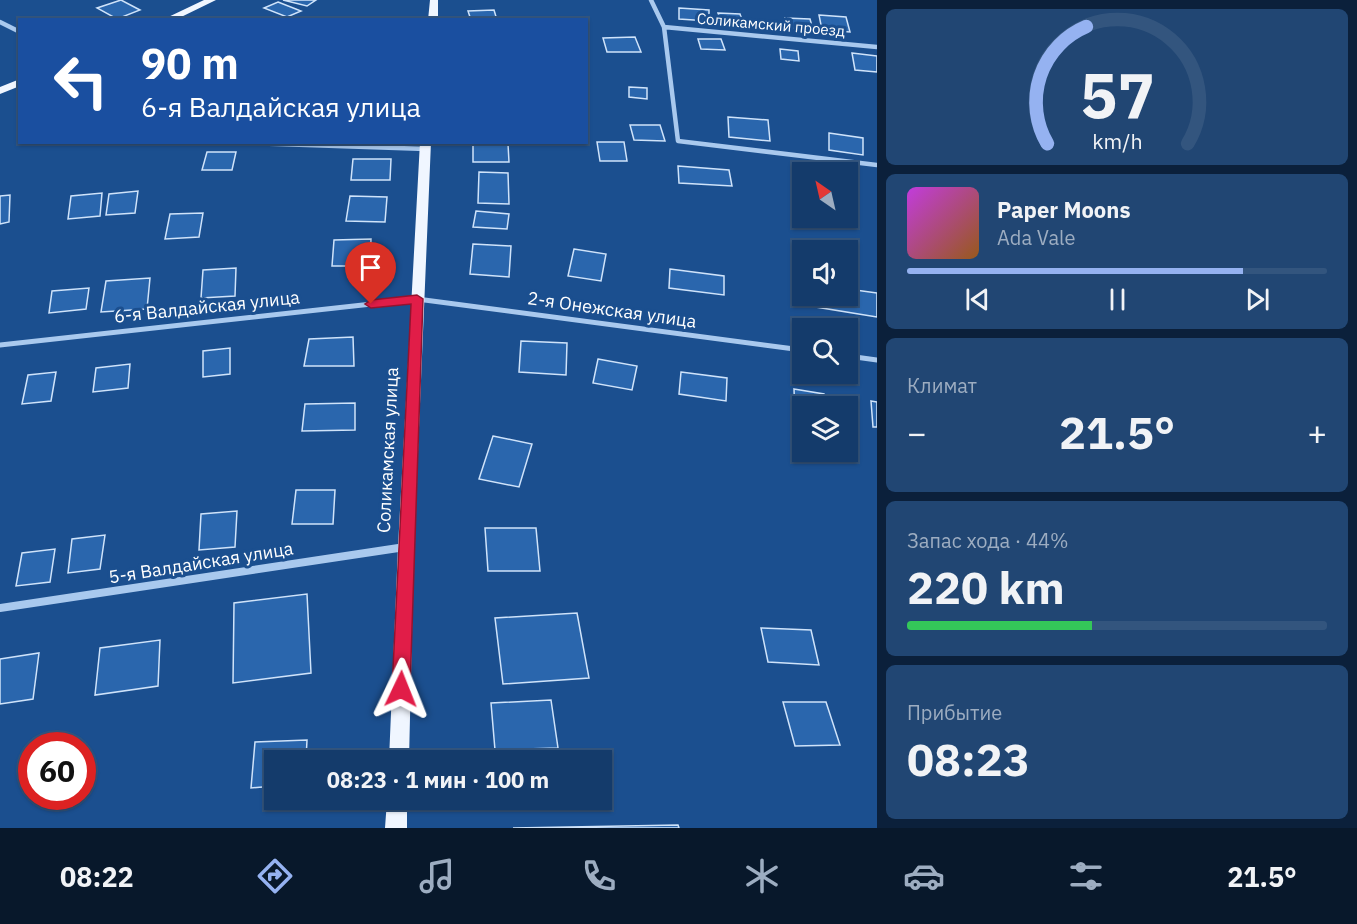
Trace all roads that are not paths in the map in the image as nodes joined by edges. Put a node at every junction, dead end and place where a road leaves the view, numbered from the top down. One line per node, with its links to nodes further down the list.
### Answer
1 (212, 0): 4 (main road)
2 (434, 0): 5 (main road)
3 (651, 0): 7 (street)
4 (171, 18)
5 (432, 18)
6 (0, 22): 8 (street)
7 (664, 27): 9 (street, Соликамский проезд); 14 (street)
8 (18, 31)
9 (877, 47)
10 (18, 83): 11 (main road)
11 (0, 91)
12 (321, 144): 13 (street)
13 (426, 146): 15 (main road, Соликамская улица)
14 (877, 165)
15 (417, 299): 16 (street, 6-я Валдайская улица); 17 (street, 2-я Онежская улица); 20 (main road, Соликамская улица)
16 (0, 345)
17 (792, 349)
18 (858, 357): 19 (street)
19 (877, 360)
20 (406, 547): 21 (street, 5-я Валдайская улица); 22 (main road, Соликамская улица)
21 (0, 609)
22 (399, 750)
23 (397, 810): 24 (main road)
24 (396, 828)

